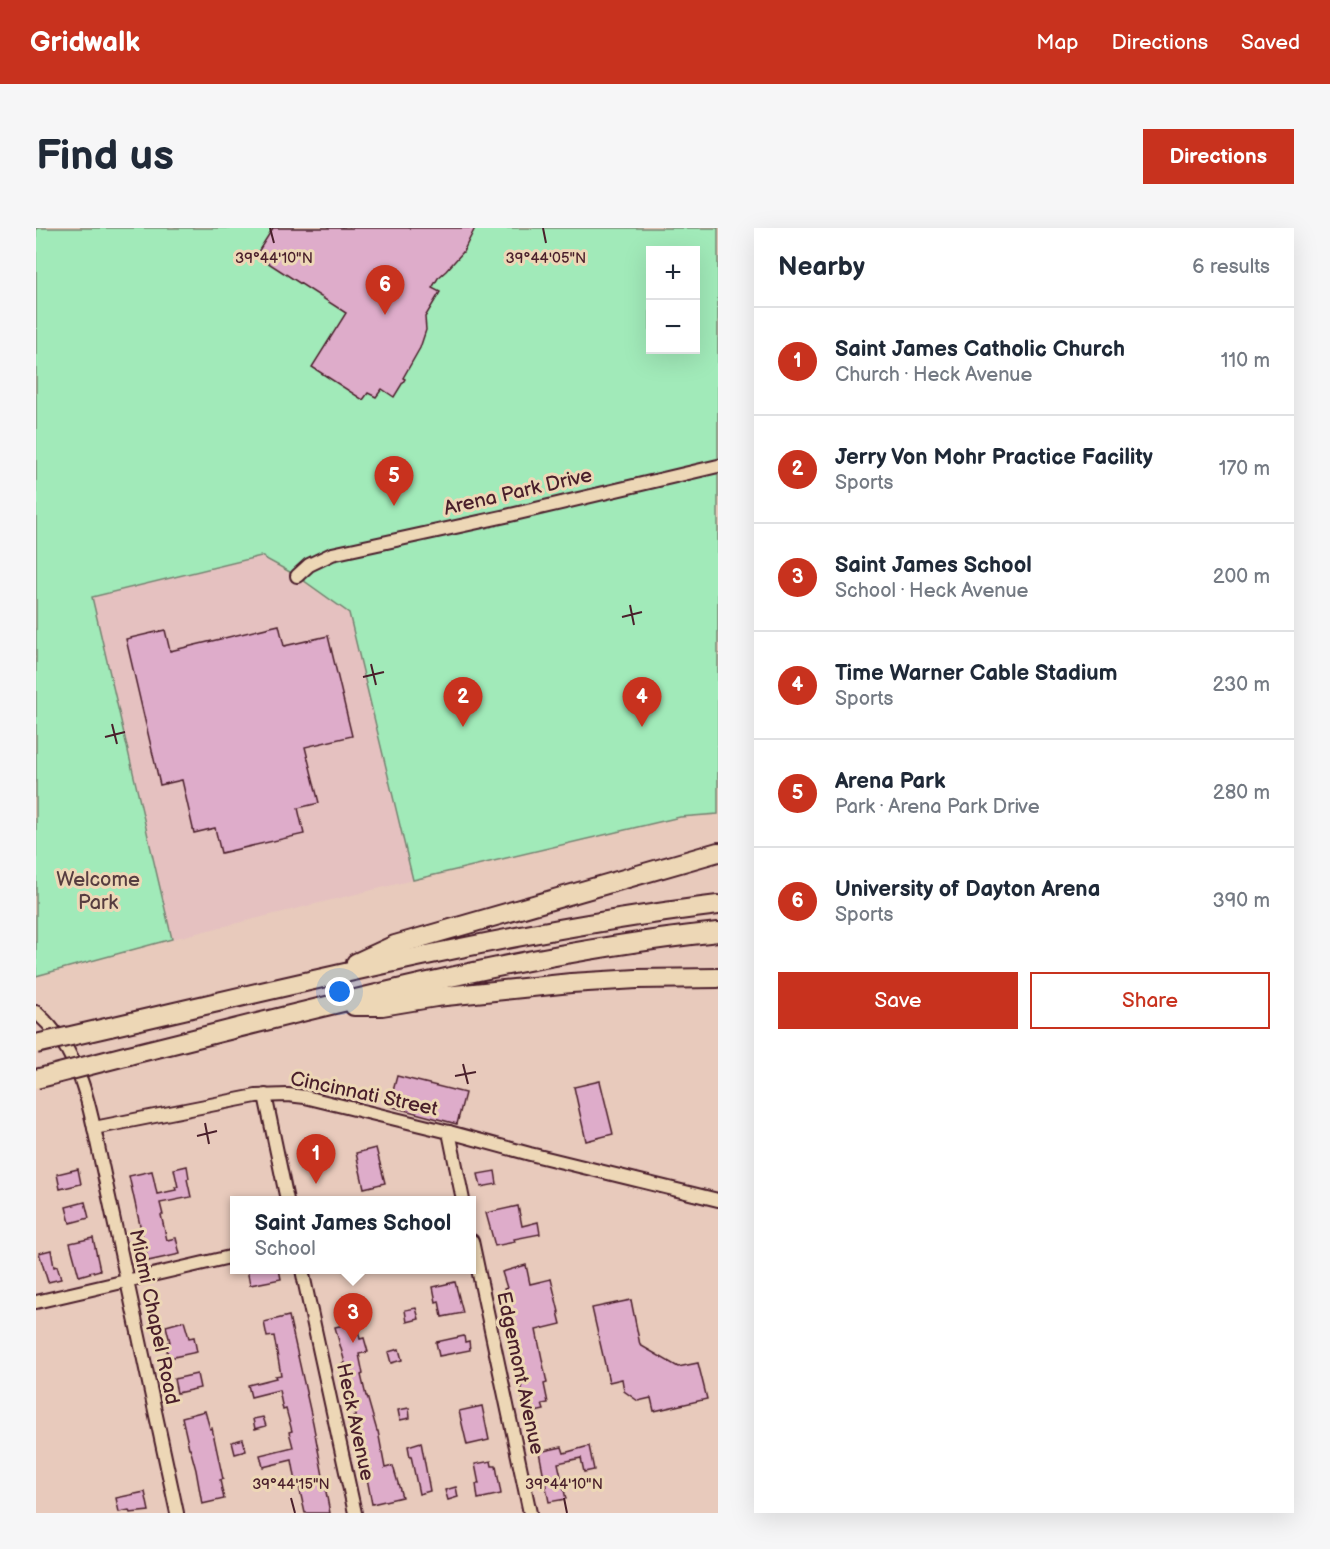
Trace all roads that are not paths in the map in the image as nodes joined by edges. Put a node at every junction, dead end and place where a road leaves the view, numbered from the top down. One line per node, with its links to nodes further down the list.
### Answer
1 (718, 466): 2 (street, Arena Park Drive)
2 (297, 576)
3 (718, 852): 6 (highway)
4 (718, 905): 6 (highway)
5 (718, 932): 8 (highway)
6 (328, 977): 10 (highway, bridge)
7 (718, 978): 8 (highway)
8 (328, 1006): 11 (highway, bridge)
9 (36, 1012): 13 (street)
10 (36, 1044)
11 (36, 1078)
12 (265, 1095): 13 (street, Cincinnati Street); 14 (street, Cincinnati Street); 15 (street)
13 (94, 1128): 21 (street, Miami Chapel Road)
14 (449, 1132): 16 (street); 17 (street, Cincinnati Street)
15 (286, 1196)
16 (462, 1196)
17 (718, 1200)
18 (230, 1257): 21 (street)
19 (476, 1264): 25 (street, Edgemont Avenue)
20 (303, 1274): 24 (street, Heck Avenue)
21 (126, 1280): 22 (street); 23 (street, Miami Chapel Road)
22 (36, 1302)
23 (177, 1513)
24 (355, 1513)
25 (530, 1513)

